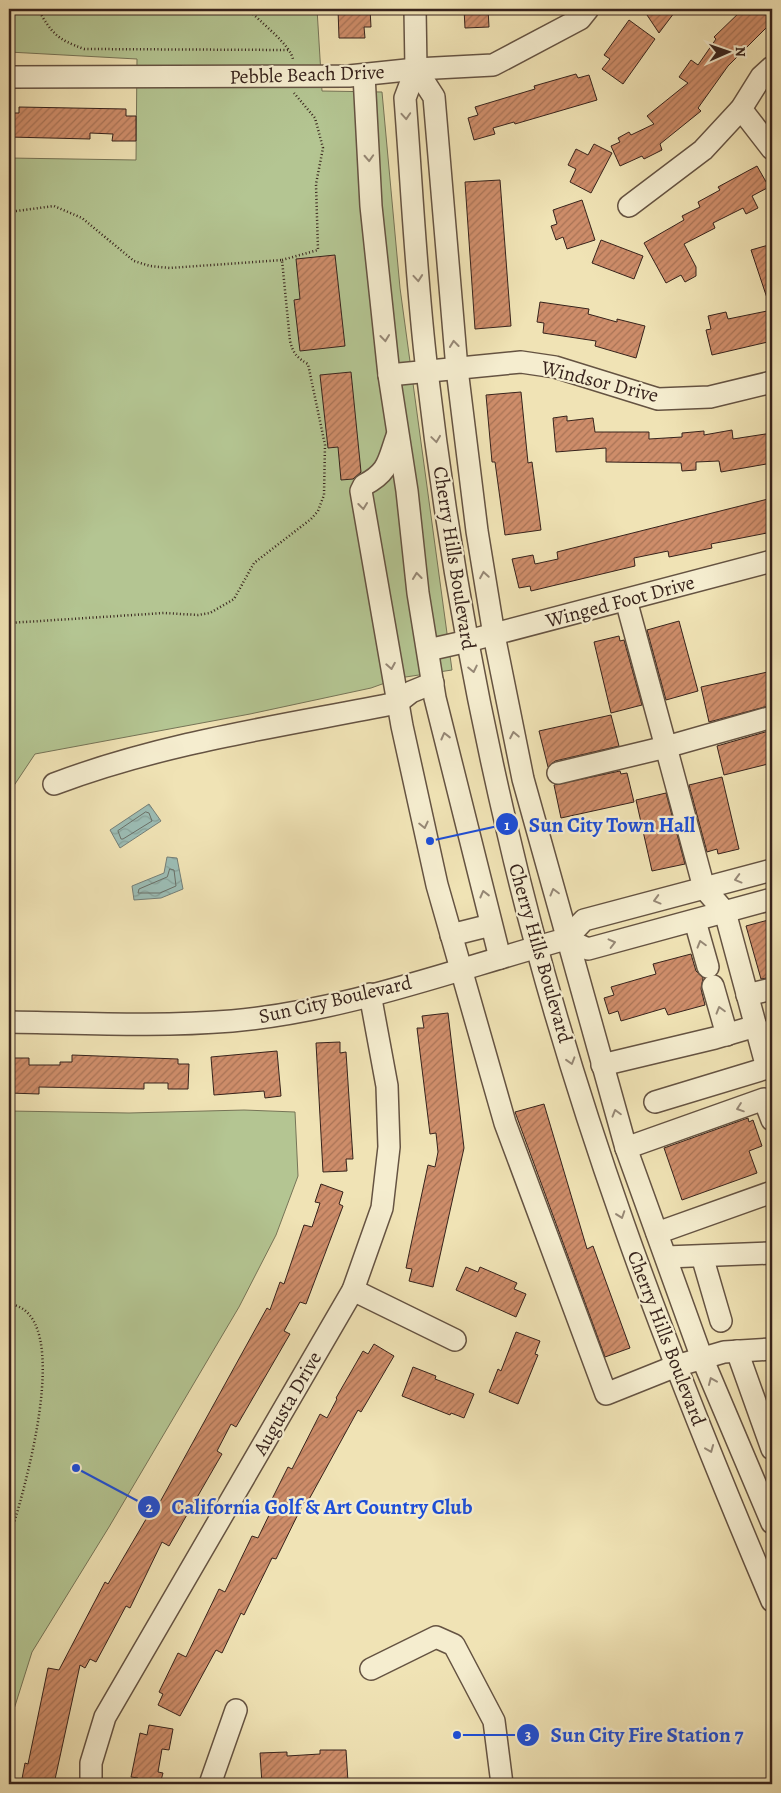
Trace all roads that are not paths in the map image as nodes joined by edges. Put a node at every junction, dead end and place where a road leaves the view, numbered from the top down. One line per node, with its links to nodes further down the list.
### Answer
1 (415, 9): 4 (street, Cherry Hills Boulevard)
2 (588, 9): 4 (street, Pebble Beach Drive)
3 (772, 67): 7 (street)
4 (416, 69): 5 (street, Pebble Beach Drive); 10 (street, Cherry Hills Boulevard, one-way to 4); 11 (street, Cherry Hills Boulevard, one-way to 11)
5 (364, 75): 6 (street, Pebble Beach Drive); 12 (street, one-way to 12)
6 (9, 77)
7 (741, 109): 8 (street); 9 (street)
8 (772, 149)
9 (629, 206)
10 (457, 369): 11 (street, Windsor Drive); 13 (street, Windsor Drive); 19 (street, Cherry Hills Boulevard, one-way to 10)
11 (427, 371): 12 (street, Windsor Drive); 20 (street, Cherry Hills Boulevard, one-way to 20)
12 (389, 375): 14 (street)
13 (772, 382)
14 (397, 436): 15 (street); 16 (street)
15 (378, 478): 16 (street); 23 (street, one-way to 23)
16 (409, 505): 21 (street, one-way to 16)
17 (772, 561): 18 (street, Winged Foot Drive)
18 (626, 600): 19 (street, Winged Foot Drive); 25 (street)
19 (494, 635): 20 (street, Winged Foot Drive); 35 (street, Cherry Hills Boulevard, one-way to 19)
20 (468, 641): 21 (street, Winged Foot Drive); 36 (street, Cherry Hills Boulevard, one-way to 36)
21 (428, 650): 22 (street)
22 (433, 683): 23 (street); 33 (street, one-way to 22)
23 (397, 703): 27 (street); 34 (street, one-way to 34)
24 (772, 717): 25 (street)
25 (666, 747): 26 (street); 29 (street)
26 (558, 773)
27 (54, 784)
28 (772, 870): 29 (street, one-way to 29)
29 (704, 888): 31 (street); 35 (street, one-way to 35)
30 (772, 899): 31 (street)
31 (724, 912): 32 (street); 41 (street)
32 (695, 921): 35 (street, one-way to 32); 44 (street, one-way to 32)
33 (492, 925): 34 (street); 37 (street)
34 (451, 935): 38 (street)
35 (566, 939): 36 (street, Sun City Boulevard); 45 (street, Cherry Hills Boulevard)
36 (537, 947): 37 (street, Sun City Boulevard); 61 (street, Cherry Hills Boulevard, one-way to 61)
37 (500, 958): 38 (street, Sun City Boulevard)
38 (460, 969): 40 (street, Sun City Boulevard); 61 (street)
39 (772, 989): 41 (street)
40 (370, 994): 42 (street, Sun City Boulevard); 55 (street, Augusta Drive)
41 (747, 995): 43 (street)
42 (9, 1022)
43 (756, 1026): 44 (street); 46 (street)
44 (727, 1035): 45 (street)
45 (602, 1064): 49 (street, Cherry Hills Boulevard, one-way to 45)
46 (770, 1067): 47 (street)
47 (655, 1102)
48 (772, 1120): 49 (street, one-way to 49)
49 (626, 1148): 51 (street, Cherry Hills Boulevard)
50 (772, 1192): 51 (street)
51 (656, 1232): 54 (street, Cherry Hills Boulevard)
52 (772, 1253): 53 (street)
53 (702, 1256): 54 (street); 56 (street)
54 (666, 1258): 60 (street, Cherry Hills Boulevard)
55 (353, 1290): 57 (street); 68 (street, Augusta Drive)
56 (721, 1321)
57 (455, 1340)
58 (772, 1349): 59 (street)
59 (737, 1351): 60 (street); 62 (street)
60 (703, 1360): 61 (street); 63 (street, Cherry Hills Boulevard, one-way to 60)
61 (676, 1366): 65 (street, Cherry Hills Boulevard, one-way to 65)
62 (772, 1449)
63 (766, 1492): 64 (street, Cherry Hills Boulevard)
64 (772, 1523)
65 (772, 1601)
66 (371, 1669): 70 (street)
67 (236, 1710): 69 (street)
68 (91, 1784)
69 (210, 1784)
70 (502, 1784)

